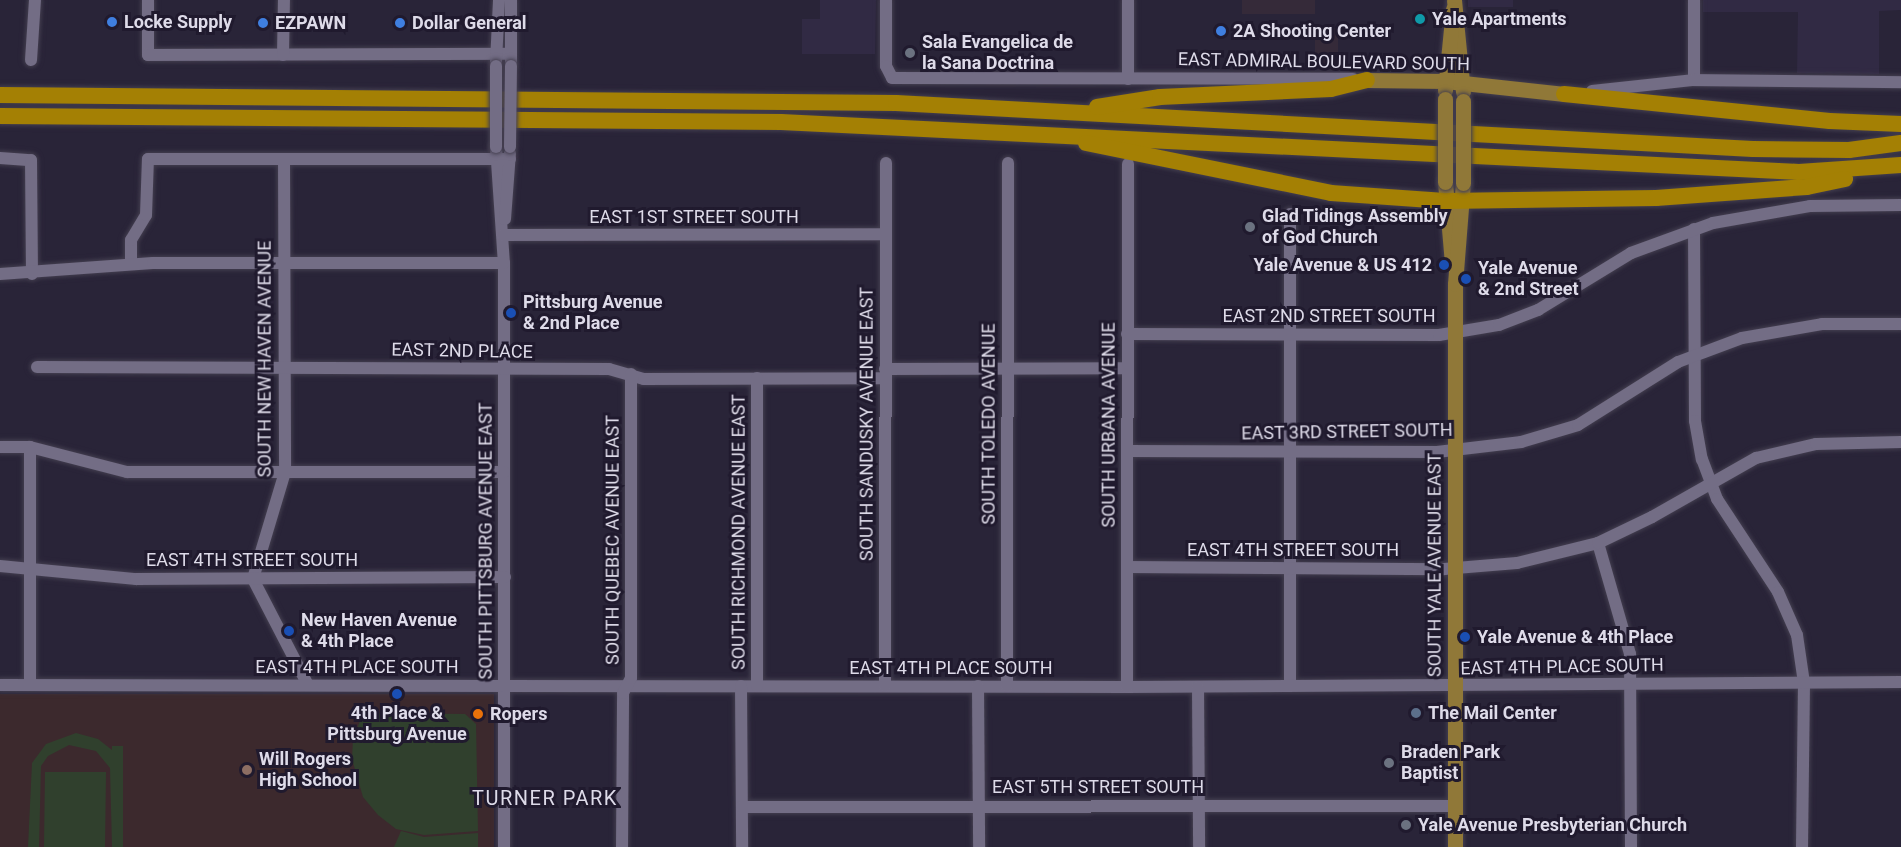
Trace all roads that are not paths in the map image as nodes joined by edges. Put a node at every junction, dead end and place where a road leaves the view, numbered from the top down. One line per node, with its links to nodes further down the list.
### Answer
1 (35, 0): 11 (street)
2 (148, 0): 10 (street)
3 (284, 0): 10 (street)
4 (499, 0): 12 (street, SOUTH PITTSBURG AVENUE EAST)
5 (510, 0): 13 (street, SOUTH PITTSBURG AVENUE EAST)
6 (886, 0): 14 (street, EAST ADMIRAL BOULEVARD SOUTH)
7 (1128, 0): 14 (street)
8 (1694, 0): 16 (street)
9 (1454, 1): 17 (main road, SOUTH YALE AVENUE EAST); 19 (main road, SOUTH YALE AVENUE EAST)
10 (283, 55): 12 (street)
11 (31, 60)
12 (496, 60): 13 (street); 27 (street, SOUTH PITTSBURG AVENUE EAST, bridge)
13 (511, 60): 28 (street, SOUTH PITTSBURG AVENUE EAST, bridge)
14 (1128, 80): 15 (street, EAST ADMIRAL BOULEVARD SOUTH)
15 (1368, 80): 17 (main road, EAST ADMIRAL BOULEVARD SOUTH); 22 (highway)
16 (1694, 80): 18 (street, EAST ADMIRAL BOULEVARD SOUTH); 20 (street, EAST ADMIRAL BOULEVARD SOUTH)
17 (1446, 81): 19 (main road, EAST ADMIRAL BOULEVARD SOUTH); 35 (main road, SOUTH YALE AVENUE EAST, bridge)
18 (1901, 82)
19 (1463, 83): 20 (main road, EAST ADMIRAL BOULEVARD SOUTH); 36 (main road, SOUTH YALE AVENUE EAST, bridge)
20 (1564, 94): 24 (highway)
21 (0, 95): 22 (highway)
22 (1064, 112): 26 (highway)
23 (0, 116): 25 (highway)
24 (1901, 124)
25 (1047, 133): 34 (highway); 35 (highway)
26 (1901, 143)
27 (496, 153): 28 (street); 30 (street); 41 (street, SOUTH PITTSBURG AVENUE EAST)
28 (510, 153): 41 (street, SOUTH PITTSBURG AVENUE EAST)
29 (0, 159): 46 (street)
30 (285, 159): 43 (street); 44 (street, SOUTH NEW HAVEN AVENUE)
31 (886, 163): 40 (street, SOUTH SANDUSKY AVENUE EAST)
32 (1008, 163): 55 (street, SOUTH TOLEDO AVENUE)
33 (1128, 164): 50 (street, SOUTH URBANA AVENUE)
34 (1901, 165): 36 (highway)
35 (1445, 201): 36 (highway); 47 (main road, SOUTH YALE AVENUE EAST)
36 (1463, 202): 47 (main road, SOUTH YALE AVENUE EAST)
37 (1901, 205): 39 (street, EAST 2ND STREET SOUTH)
38 (1290, 214): 51 (street)
39 (1694, 229): 49 (street, EAST 2ND STREET SOUTH); 52 (street)
40 (885, 234): 41 (street, EAST 1ST STREET SOUTH); 58 (street, SOUTH SANDUSKY AVENUE EAST)
41 (503, 235): 42 (street, SOUTH PITTSBURG AVENUE EAST)
42 (504, 263): 44 (street); 57 (street, SOUTH PITTSBURG AVENUE EAST)
43 (131, 264): 44 (street); 46 (street)
44 (284, 264): 54 (street, SOUTH NEW HAVEN AVENUE)
45 (0, 274): 46 (street)
46 (32, 274)
47 (1455, 284): 49 (main road, SOUTH YALE AVENUE EAST)
48 (1901, 324): 52 (street, EAST 3RD STREET SOUTH)
49 (1455, 332): 51 (street, EAST 2ND STREET SOUTH); 64 (main road, SOUTH YALE AVENUE EAST)
50 (1127, 334): 51 (street, EAST 2ND STREET SOUTH); 56 (street, SOUTH URBANA AVENUE)
51 (1290, 335): 66 (street)
52 (1695, 354): 64 (street, EAST 3RD STREET SOUTH); 69 (street)
53 (37, 367): 54 (street, EAST 2ND PLACE)
54 (283, 368): 57 (street, EAST 2ND PLACE); 67 (street, SOUTH NEW HAVEN AVENUE)
55 (1007, 368): 56 (street, EAST 2ND PLACE); 58 (street, EAST 2ND PLACE); 90 (street, SOUTH TOLEDO AVENUE)
56 (1127, 368): 65 (street, SOUTH URBANA AVENUE)
57 (504, 369): 59 (street, EAST 2ND PLACE); 68 (street, SOUTH PITTSBURG AVENUE EAST)
58 (885, 373): 60 (street, EAST 2ND PLACE); 88 (street, SOUTH SANDUSKY AVENUE EAST)
59 (631, 374): 60 (street, EAST 2ND PLACE); 85 (street, SOUTH QUEBEC AVENUE EAST)
60 (757, 378): 87 (street, SOUTH RICHMOND AVENUE EAST)
61 (1901, 442): 69 (street, EAST 4TH STREET SOUTH)
62 (0, 447): 63 (street)
63 (30, 447): 67 (street); 74 (street)
64 (1455, 449): 66 (street, EAST 3RD STREET SOUTH); 73 (main road, SOUTH YALE AVENUE EAST)
65 (1127, 451): 66 (street, EAST 3RD STREET SOUTH); 72 (street, SOUTH URBANA AVENUE)
66 (1290, 451): 75 (street)
67 (285, 472): 68 (street); 77 (street, SOUTH NEW HAVEN AVENUE)
68 (504, 472): 76 (street, SOUTH PITTSBURG AVENUE EAST)
69 (1709, 482): 70 (street, EAST 4TH STREET SOUTH); 79 (street)
70 (1598, 543): 73 (street, EAST 4TH STREET SOUTH); 80 (street)
71 (0, 566): 74 (street, EAST 4TH STREET SOUTH)
72 (1127, 567): 75 (street, EAST 4TH STREET SOUTH); 93 (street, SOUTH URBANA AVENUE)
73 (1455, 567): 75 (street, EAST 4TH STREET SOUTH); 92 (main road, SOUTH YALE AVENUE EAST)
74 (31, 568): 77 (street, EAST 4TH STREET SOUTH); 82 (street)
75 (1289, 569): 91 (street)
76 (505, 577): 77 (street, EAST 4TH STREET SOUTH); 84 (street, SOUTH PITTSBURG AVENUE EAST)
77 (253, 579): 83 (street)
78 (1901, 682): 79 (street, EAST 4TH PLACE SOUTH)
79 (1804, 683): 80 (street, EAST 4TH PLACE SOUTH); 106 (street)
80 (1632, 684): 92 (street, EAST 4TH PLACE SOUTH); 105 (street)
81 (0, 685): 82 (street, EAST 4TH PLACE SOUTH)
82 (30, 685): 83 (street, EAST 4TH PLACE SOUTH)
83 (308, 685): 84 (street, EAST 4TH PLACE SOUTH)
84 (504, 685): 85 (street, EAST 4TH PLACE SOUTH); 99 (street, SOUTH PITTSBURG AVENUE EAST)
85 (627, 685): 86 (street, EAST 4TH PLACE SOUTH); 100 (street, SOUTH QUEBEC AVENUE EAST)
86 (741, 686): 87 (street, EAST 4TH PLACE SOUTH); 98 (street, SOUTH RICHMOND AVENUE EAST)
87 (757, 686): 88 (street, EAST 4TH PLACE SOUTH)
88 (885, 686): 89 (street, EAST 4TH PLACE SOUTH)
89 (978, 686): 90 (street, EAST 4TH PLACE SOUTH); 96 (street)
90 (1007, 686): 93 (street, EAST 4TH PLACE SOUTH)
91 (1290, 686): 92 (street, EAST 4TH PLACE SOUTH); 94 (street, EAST 4TH PLACE SOUTH)
92 (1455, 686): 97 (main road, SOUTH YALE AVENUE EAST)
93 (1127, 687): 94 (street, EAST 4TH PLACE SOUTH)
94 (1198, 687): 95 (street)
95 (1199, 805): 96 (street, EAST 5TH STREET SOUTH); 97 (street, EAST 5TH STREET SOUTH); 103 (street)
96 (979, 806): 98 (street, EAST 5TH STREET SOUTH); 102 (street)
97 (1455, 806): 104 (main road, SOUTH YALE AVENUE EAST)
98 (742, 807): 101 (street, SOUTH RICHMOND AVENUE EAST)
99 (504, 847)
100 (622, 847)
101 (742, 847)
102 (979, 847)
103 (1199, 847)
104 (1455, 847)
105 (1631, 847)
106 (1802, 847)

